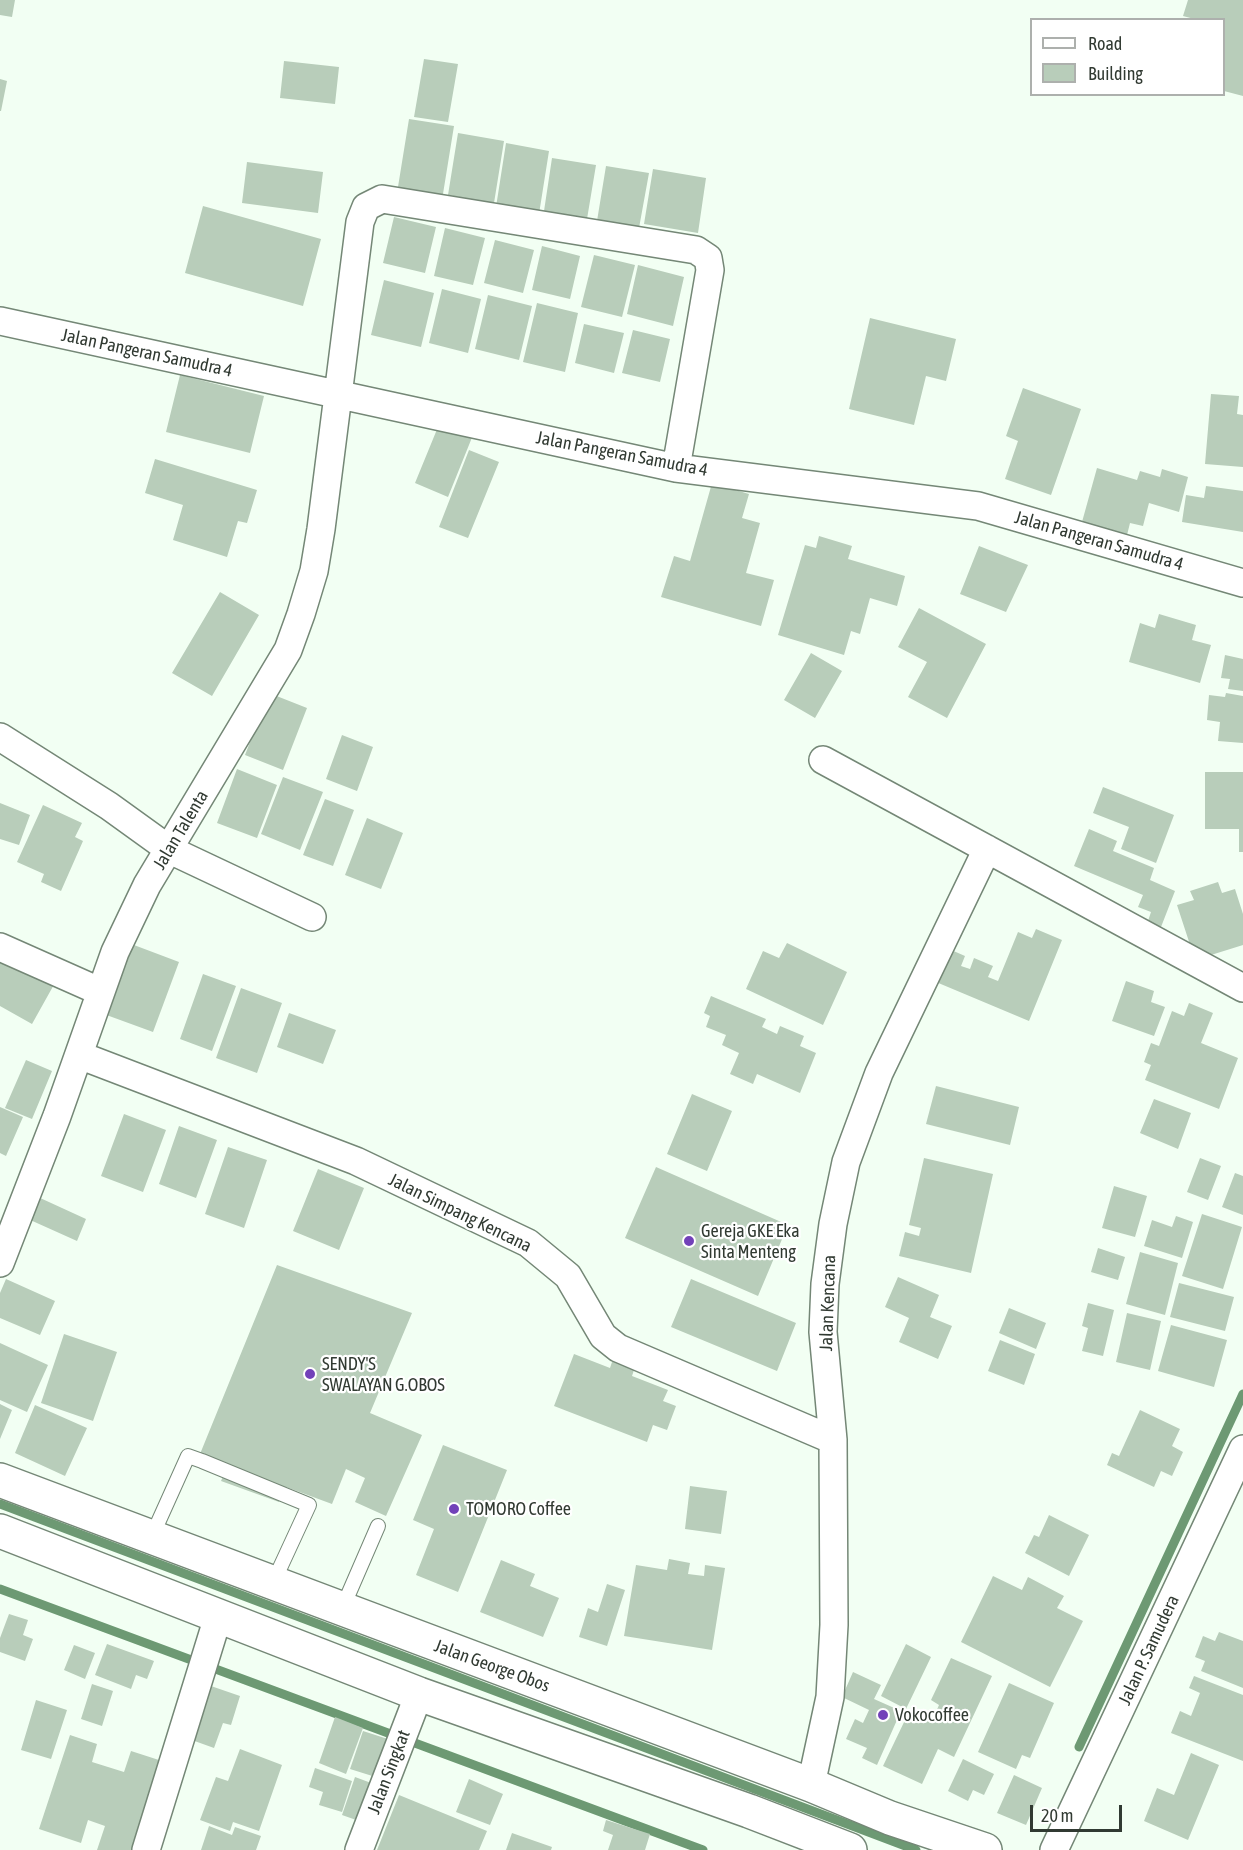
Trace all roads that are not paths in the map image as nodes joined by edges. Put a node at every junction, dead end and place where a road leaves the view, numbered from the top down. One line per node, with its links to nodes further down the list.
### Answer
1 (0, 321): 2 (street, Jalan Pangeran Samudra 4)
2 (338, 395): 3 (street, Jalan Pangeran Samudra 4); 3 (street, Jalan Talenta); 8 (street, Jalan Talenta)
3 (676, 468): 4 (street, Jalan Pangeran Samudra 4)
4 (1243, 583)
5 (0, 737): 8 (street)
6 (823, 760): 7 (street)
7 (987, 849): 11 (street); 15 (street, Jalan Kencana)
8 (170, 850): 9 (street); 12 (street, Jalan Talenta)
9 (312, 917)
10 (0, 947): 12 (street)
11 (1243, 988)
12 (99, 991): 13 (street, Jalan Talenta)
13 (79, 1055): 14 (street, Jalan Talenta); 15 (street, Jalan Simpang Kencana)
14 (0, 1263)
15 (833, 1440): 25 (street, Jalan Kencana)
16 (1243, 1449): 30 (street, Jalan P. Samudera)
17 (0, 1480): 20 (main road, Jalan George Obos)
18 (378, 1526): 22 (lane)
19 (0, 1531): 23 (main road)
20 (152, 1536): 21 (main road, Jalan George Obos); 21 (lane)
21 (273, 1583): 22 (main road, Jalan George Obos)
22 (341, 1609): 25 (main road, Jalan George Obos)
23 (218, 1617): 24 (main road); 26 (street)
24 (419, 1694): 27 (street, Jalan Singkat); 28 (main road)
25 (811, 1785): 29 (main road, Jalan George Obos)
26 (146, 1850)
27 (359, 1850)
28 (850, 1850)
29 (985, 1850)
30 (1054, 1850)

